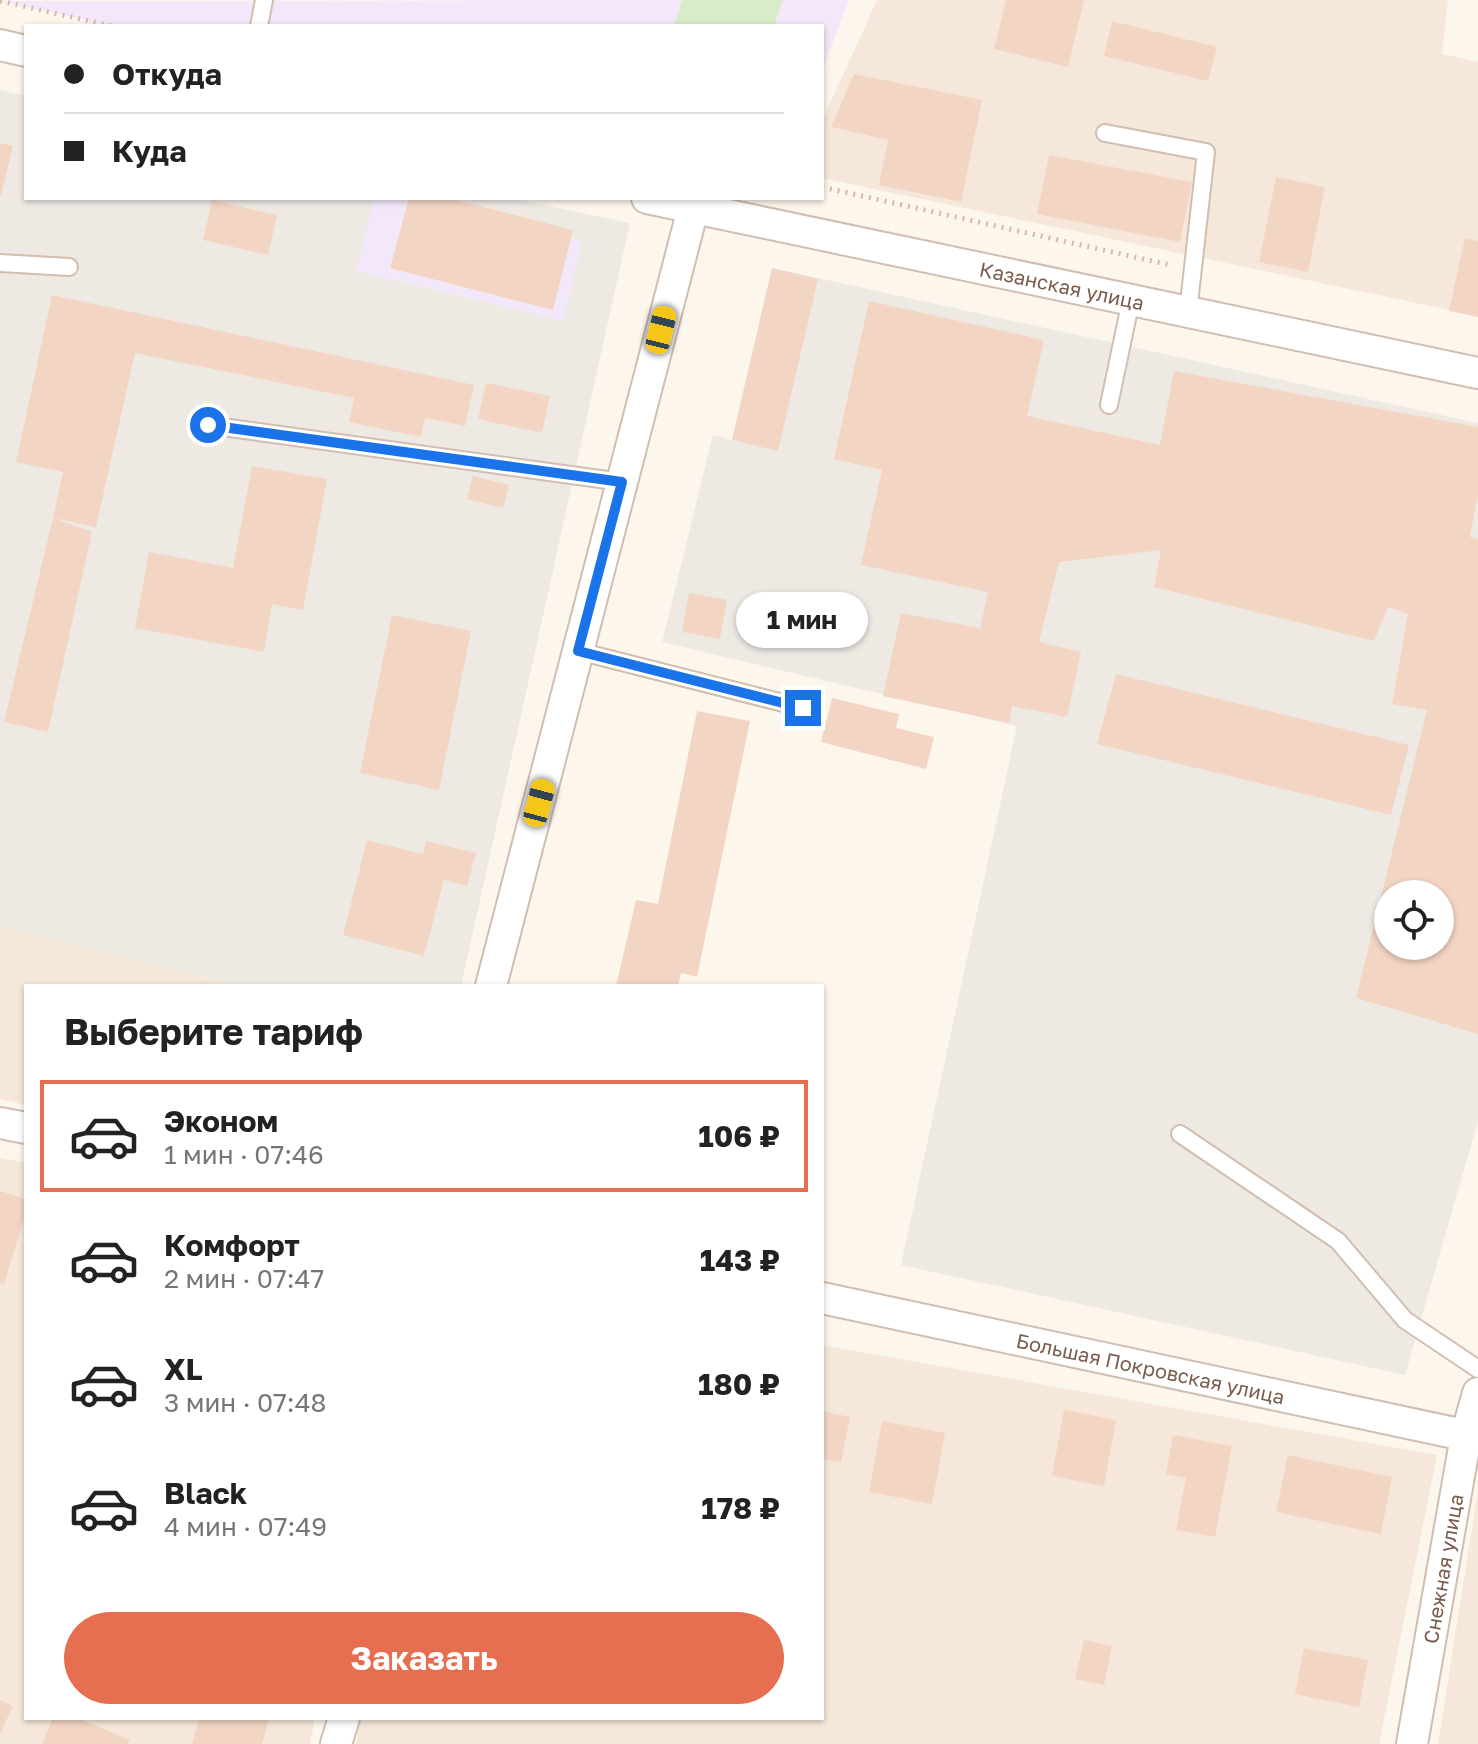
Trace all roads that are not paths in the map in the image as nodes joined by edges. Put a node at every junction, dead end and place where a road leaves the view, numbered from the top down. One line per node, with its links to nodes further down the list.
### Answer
1 (264, 0): 2 (lane)
2 (259, 24)
3 (0, 45): 4 (street)
4 (24, 51)
5 (1105, 133): 11 (lane)
6 (655, 200): 7 (street, Казанская улица)
7 (693, 209): 10 (street, Казанская улица); 15 (street)
8 (0, 263): 9 (lane)
9 (69, 267)
10 (1131, 300): 11 (street, Казанская улица); 13 (lane)
11 (1188, 312): 12 (street, Казанская улица)
12 (1478, 373)
13 (1109, 405)
14 (208, 425): 15 (lane)
15 (622, 482): 16 (street)
16 (578, 651): 17 (lane); 18 (street)
17 (803, 708)
18 (492, 984)
19 (0, 1123): 20 (street)
20 (24, 1128)
21 (1180, 1134): 23 (lane)
22 (824, 1298): 25 (street, Большая Покровская улица)
23 (1478, 1369)
24 (1478, 1393): 25 (street, Снежная улица)
25 (1472, 1437): 28 (street, Снежная улица)
26 (343, 1720): 27 (street)
27 (336, 1744)
28 (1412, 1744)

